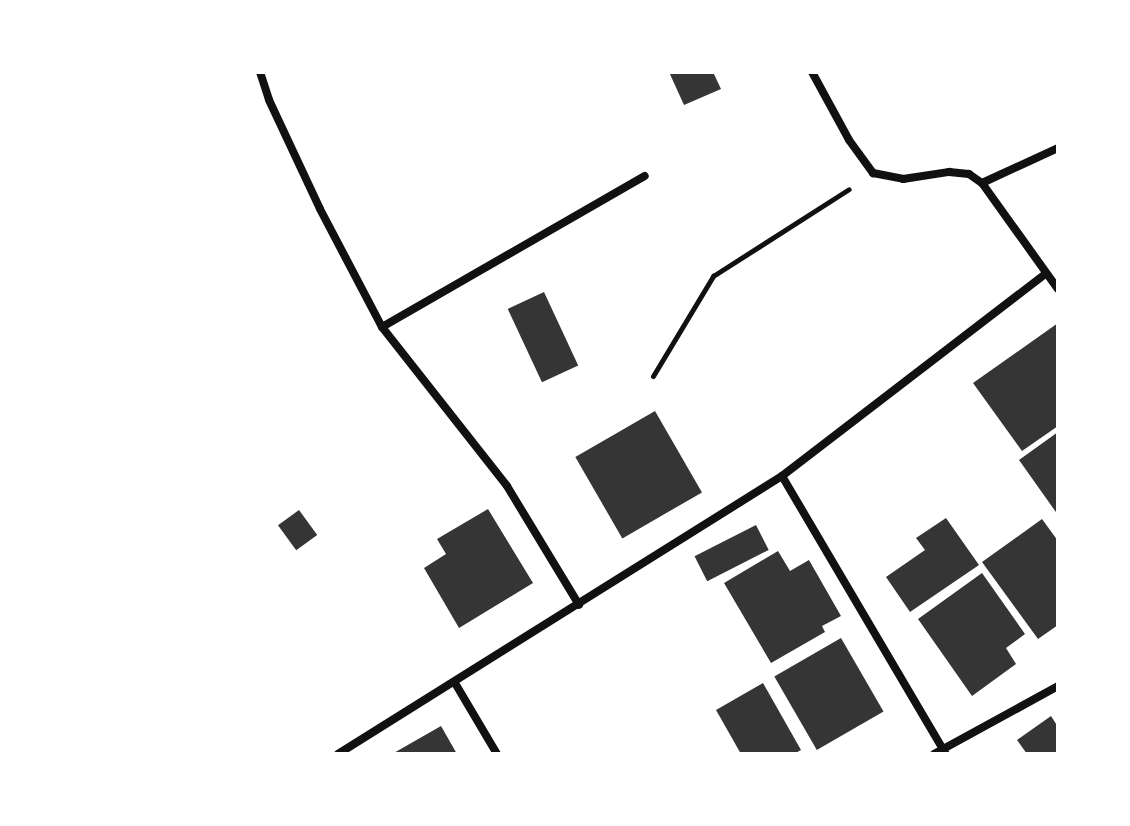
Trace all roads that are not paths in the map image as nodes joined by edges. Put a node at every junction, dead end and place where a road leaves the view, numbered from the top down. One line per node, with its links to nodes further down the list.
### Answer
1 (260, 72): 8 (street)
2 (812, 72): 5 (street)
3 (1058, 148): 5 (street)
4 (645, 176): 8 (street)
5 (982, 183): 6 (street)
6 (1045, 274): 7 (street); 9 (street)
7 (1058, 289)
8 (382, 327): 10 (street)
9 (782, 476): 10 (street); 13 (street)
10 (579, 605): 11 (street)
11 (455, 683): 14 (street); 15 (street)
12 (1058, 686): 13 (street)
13 (941, 752)
14 (338, 754)
15 (497, 754)

